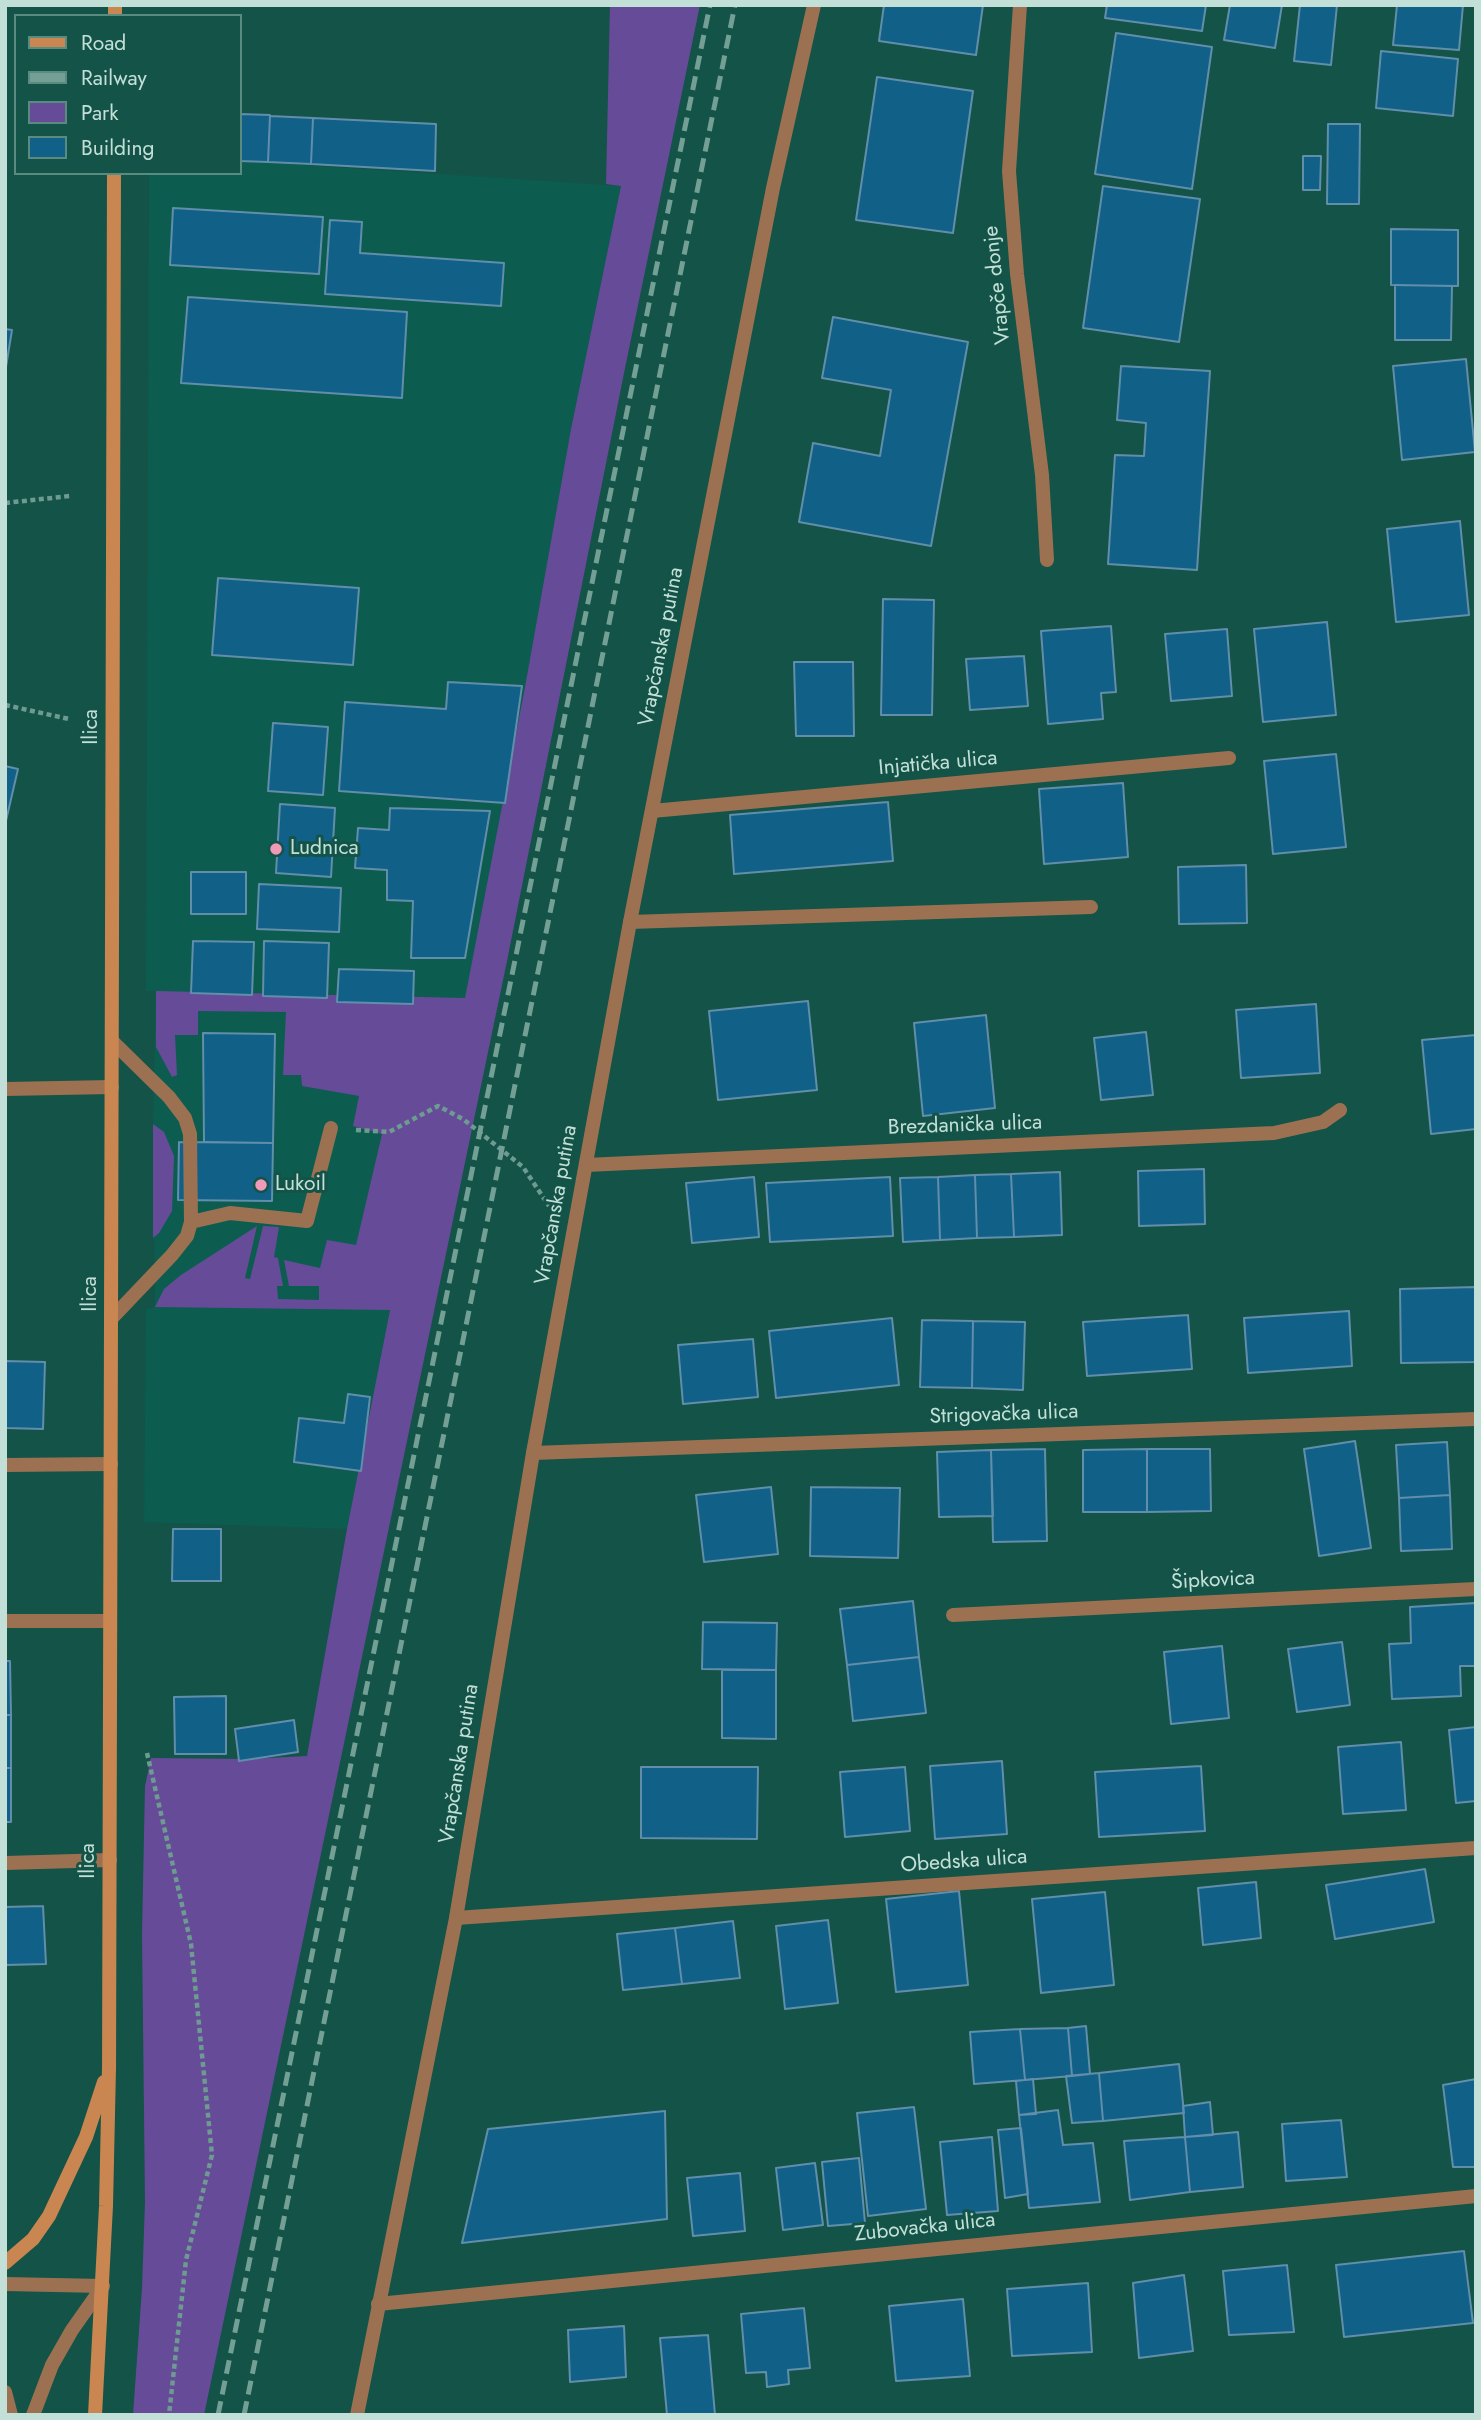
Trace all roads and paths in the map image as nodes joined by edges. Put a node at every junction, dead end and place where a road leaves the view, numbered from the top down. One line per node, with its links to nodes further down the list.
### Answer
1 (814, 5): 10 (street, Vrapčanska putina)
2 (1020, 5): 6 (street, Vrapče donje)
3 (114, 175): 13 (main road, Ilica)
4 (70, 496): 5 (path)
5 (5, 503)
6 (1047, 560)
7 (5, 705): 8 (path)
8 (69, 719)
9 (1229, 758): 10 (street, Injatička ulica)
10 (652, 811): 12 (street, Vrapčanska putina)
11 (1091, 908): 12 (street)
12 (630, 922): 18 (street, Vrapčanska putina)
13 (112, 1041): 14 (main road, Ilica); 20 (street)
14 (112, 1087): 15 (street); 21 (main road, Ilica)
15 (5, 1089)
16 (1340, 1110): 18 (street, Brezdanička ulica)
17 (331, 1128): 19 (path); 20 (street)
18 (586, 1165): 23 (street, Vrapčanska putina)
19 (556, 1215)
20 (191, 1222): 21 (street)
21 (112, 1318): 24 (main road, Ilica)
22 (1476, 1419): 23 (street, Strigovačka ulica)
23 (533, 1453): 34 (street, Vrapčanska putina)
24 (111, 1464): 25 (street); 29 (main road, Ilica)
25 (5, 1465)
26 (1476, 1589): 27 (street, Šipkovica)
27 (953, 1615)
28 (5, 1621): 29 (street)
29 (110, 1621): 32 (main road, Ilica)
30 (147, 1753): 45 (path)
31 (1476, 1848): 34 (street, Obedska ulica)
32 (110, 1860): 33 (street); 35 (main road, Ilica)
33 (5, 1863)
34 (456, 1918): 40 (street, Vrapčanska putina)
35 (109, 2068): 37 (main road); 39 (main road, Ilica)
36 (1476, 2196): 40 (street, Zubovačka ulica)
37 (5, 2263)
38 (5, 2284): 39 (street)
39 (103, 2286): 43 (street); 44 (main road, Ilica)
40 (378, 2304): 46 (street, Vrapčanska putina)
41 (5, 2392): 42 (street)
42 (11, 2415)
43 (33, 2415)
44 (95, 2415)
45 (169, 2415)
46 (357, 2415)

